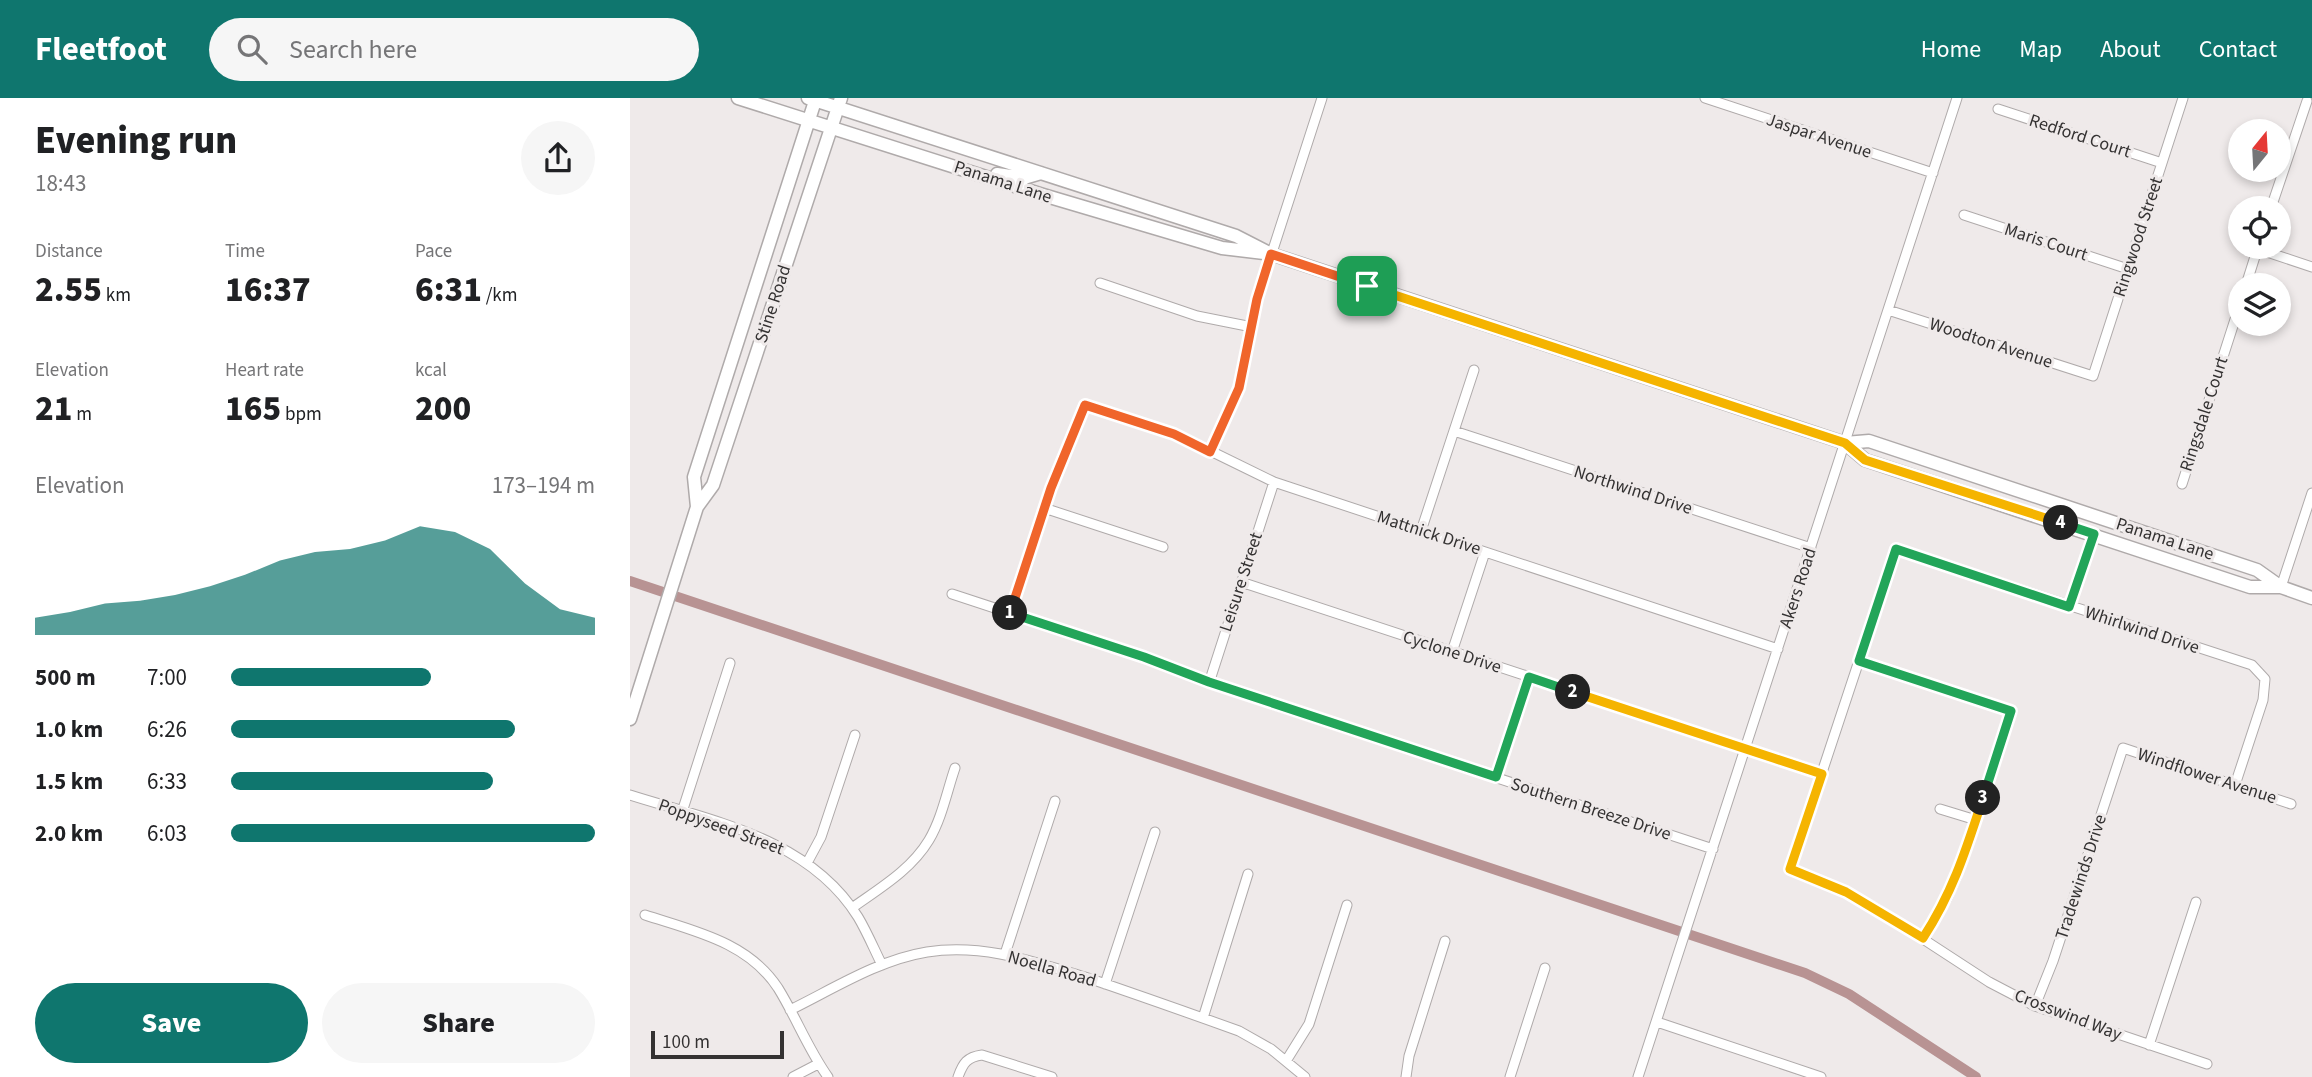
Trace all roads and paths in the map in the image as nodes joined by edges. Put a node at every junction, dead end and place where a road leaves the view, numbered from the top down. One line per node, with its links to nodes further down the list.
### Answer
1 (738, 98): 10 (main road, Panama Lane)
2 (1322, 98): 20 (street)
3 (1705, 98): 15 (street, Jaspar Avenue)
4 (1957, 98): 15 (street, Akers Road)
5 (2183, 98): 12 (street, Ringwood Street)
6 (813, 99): 8 (main road, Panama Lane); 10 (main road, Stine Road)
7 (2307, 101): 17 (street)
8 (839, 103): 11 (main road, Stine Road); 14 (main road, Panama Lane)
9 (1998, 109): 12 (street, Redford Court)
10 (809, 121): 11 (main road, Panama Lane); 36 (main road, Stine Road)
11 (831, 127): 13 (main road, Panama Lane); 36 (main road, Stine Road)
12 (2162, 163): 23 (street, Ringwood Street)
13 (962, 170): 14 (main road); 16 (main road, Panama Lane)
14 (1042, 173): 18 (main road, Panama Lane)
15 (1933, 173): 25 (street, Akers Road)
16 (1043, 195): 18 (main road); 20 (main road, Panama Lane)
17 (2275, 196)
18 (1118, 197): 20 (main road, Panama Lane)
19 (1964, 215): 23 (street, Maris Court)
20 (1271, 254): 26 (street); 31 (main road, Panama Lane)
21 (2289, 259): 22 (street)
22 (2312, 267)
23 (2128, 269): 29 (street, Ringwood Street)
24 (1100, 284): 26 (street)
25 (1888, 310): 29 (street, Woodton Avenue); 31 (street, Akers Road)
26 (1252, 327): 32 (street)
27 (2230, 336): 34 (street, Ringsdale Court)
28 (1474, 370): 30 (street)
29 (2093, 376)
30 (1454, 431): 38 (street); 42 (street, Northwind Drive)
31 (1845, 443): 39 (main road, Panama Lane); 40 (main road, Panama Lane); 42 (street, Akers Road)
32 (1210, 452): 33 (street, Mattnick Drive); 37 (street, Mattnick Drive)
33 (1274, 482): 38 (street, Mattnick Drive); 44 (street, Leisure Street)
34 (2182, 484)
35 (2312, 493): 45 (street)
36 (697, 507): 56 (main road, Stine Road)
37 (1044, 508): 41 (street); 49 (street)
38 (1421, 531): 43 (street, Mattnick Drive)
39 (2094, 534): 40 (main road); 45 (main road, Panama Lane); 48 (street)
40 (2169, 540): 45 (main road, Panama Lane)
41 (1163, 547)
42 (1811, 548): 50 (street, Akers Road)
43 (1485, 552): 50 (street, Mattnick Drive); 51 (street)
44 (1241, 582): 51 (street, Cyclone Drive); 55 (street, Leisure Street)
45 (2281, 587): 47 (main road, Panama Lane)
46 (952, 594): 49 (street, Southern Breeze Drive)
47 (2312, 598)
48 (2069, 607): 52 (street, Whirlwind Drive); 63 (street, Whirlwind Drive)
49 (1009, 613): 55 (street, Southern Breeze Drive)
50 (1779, 649): 59 (street, Akers Road)
51 (1452, 652): 54 (street, Cyclone Drive)
52 (1859, 661): 61 (street); 69 (street)
53 (730, 663): 68 (street)
54 (1529, 677): 59 (street, Cyclone Drive); 62 (street)
55 (1209, 682): 62 (street, Southern Breeze Drive)
56 (630, 719)
57 (855, 735): 72 (street)
58 (2123, 748): 63 (street, Windflower Avenue); 84 (street, Tradewinds Drive)
59 (1746, 749): 61 (street, Cyclone Drive); 71 (street, Akers Road)
60 (955, 768): 76 (street)
61 (1822, 774): 78 (street, Crosswind Way)
62 (1496, 777): 71 (street, Southern Breeze Drive)
63 (2235, 785): 66 (street, Windflower Avenue)
64 (630, 795): 68 (street, Poppyseed Street)
65 (1055, 801): 80 (street)
66 (2291, 804)
67 (1940, 808): 69 (street)
68 (682, 812): 72 (street, Poppyseed Street)
69 (1976, 820): 78 (street)
70 (1155, 832): 83 (street)
71 (1713, 849): 87 (street, Akers Road)
72 (807, 863): 76 (street, Poppyseed Street)
73 (1248, 874): 86 (street)
74 (2196, 902): 88 (street)
75 (1347, 905): 89 (street)
76 (852, 908): 81 (street, Poppyseed Street)
77 (645, 915): 85 (street)
78 (1923, 938): 84 (street, Crosswind Way)
79 (1445, 941): 97 (street)
80 (1005, 954): 81 (street, Noella Road); 83 (street, Noella Road)
81 (881, 965): 85 (street, Noella Road)
82 (1545, 968): 98 (street)
83 (1105, 984): 86 (street, Noella Road)
84 (2035, 1006): 88 (street, Crosswind Way)
85 (790, 1010): 91 (street)
86 (1203, 1018): 89 (street, Noella Road)
87 (1657, 1022): 99 (street, Akers Road); 100 (street)
88 (2149, 1045): 90 (street, Crosswind Way)
89 (1286, 1061): 96 (street, Noella Road)
90 (2207, 1063)
91 (818, 1064): 92 (street); 93 (street)
92 (793, 1077)
93 (828, 1077)
94 (958, 1077): 95 (street)
95 (1052, 1077)
96 (1305, 1077)
97 (1406, 1077)
98 (1510, 1077)
99 (1638, 1077)
100 (1821, 1077)

